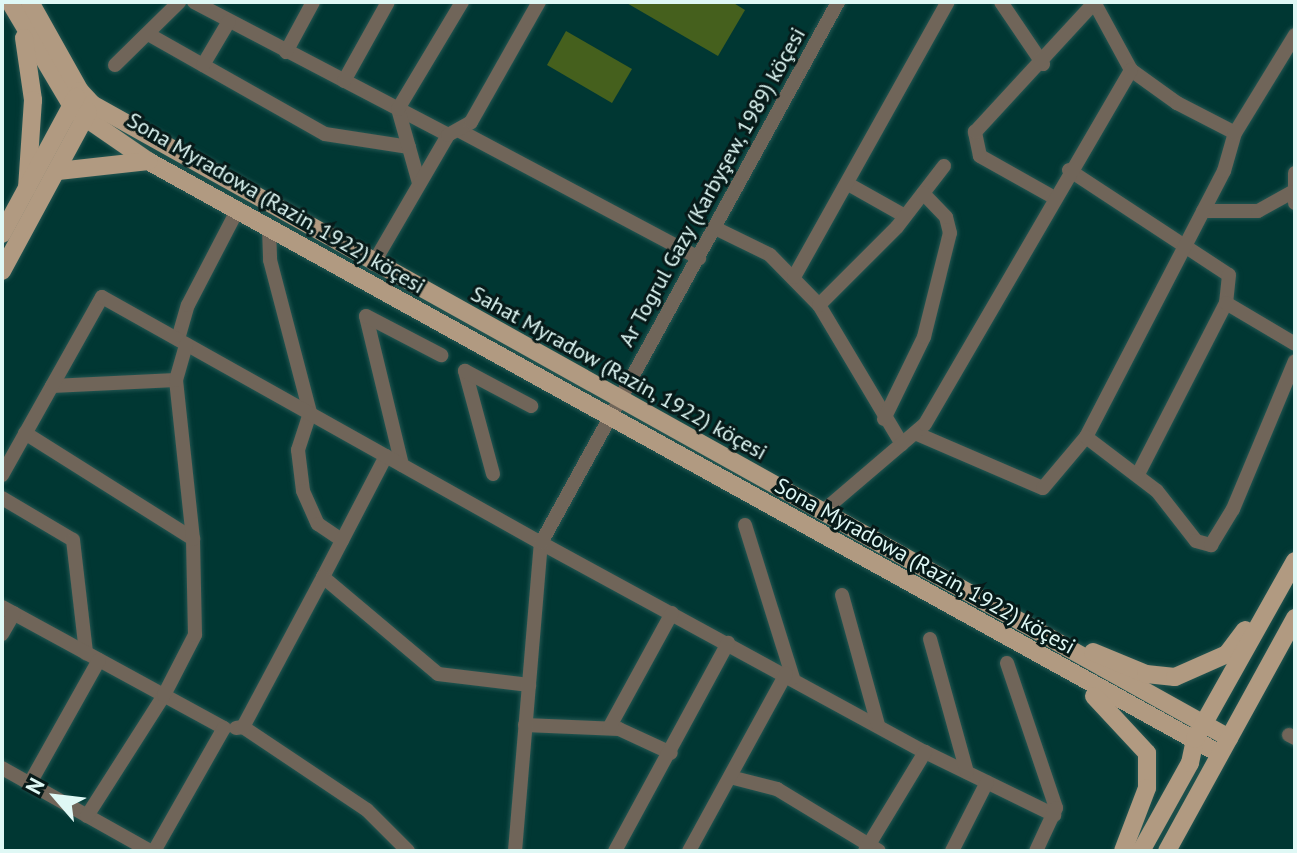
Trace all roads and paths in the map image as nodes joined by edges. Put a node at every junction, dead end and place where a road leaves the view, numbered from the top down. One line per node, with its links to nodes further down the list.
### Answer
1 (10, 2): 13 (main road, Sahat Myradow (Razin, 1922) köçesi)
2 (30, 2): 23 (main road)
3 (179, 2): 15 (street)
4 (194, 2): 14 (street)
5 (313, 2): 17 (street)
6 (388, 2): 22 (street)
7 (462, 2): 24 (street)
8 (539, 2): 25 (street)
9 (838, 2): 43 (street, Ar Togrul Gazy (Karbyşew, 1989) köçesi)
10 (948, 2): 34 (street)
11 (1001, 2): 18 (street)
12 (1094, 2): 18 (street); 21 (street)
13 (20, 20): 23 (main road, Sahat Myradow (Razin, 1922) köçesi); 35 (main road)
14 (229, 21): 17 (street); 20 (street)
15 (148, 34): 19 (street); 20 (street)
16 (1295, 35): 26 (street)
17 (286, 52): 22 (street)
18 (1043, 64): 37 (street)
19 (115, 65)
20 (203, 65): 27 (street)
21 (1131, 70): 26 (street); 30 (street)
22 (344, 81): 24 (street)
23 (81, 105): 28 (main road, Sona Myradowa (Razin, 1922) köçesi); 31 (main road); 35 (main road); 47 (main road, Sahat Myradow (Razin, 1922) köçesi)
24 (398, 109): 25 (street); 27 (street)
25 (454, 133): 33 (street); 46 (street)
26 (1235, 133): 40 (street)
27 (409, 147): 33 (street)
28 (148, 161): 31 (main road); 39 (main road, Sona Myradowa (Razin, 1922) köçesi)
29 (944, 166): 36 (street)
30 (1069, 170): 37 (street); 45 (street)
31 (58, 171): 48 (main road)
32 (1295, 173): 38 (street)
33 (419, 183): 47 (street)
34 (848, 184): 41 (street); 49 (street)
35 (27, 188): 44 (main road)
36 (923, 193): 41 (street); 61 (street)
37 (1053, 197): 64 (street)
38 (1293, 197): 40 (street)
39 (237, 211): 42 (main road, Sona Myradowa (Razin, 1922) köçesi); 52 (street)
40 (1203, 211): 45 (street)
41 (905, 216): 51 (street)
42 (269, 228): 60 (street); 62 (main road, Sona Myradowa (Razin, 1922) köçesi)
43 (715, 228): 46 (street, Ar Togrul Gazy (Karbyşew, 1989) köçesi); 49 (street)
44 (2, 234)
45 (1186, 243): 50 (street); 65 (street)
46 (699, 258): 58 (street, Ar Togrul Gazy (Karbyşew, 1989) köçesi)
47 (373, 264): 58 (main road, Sahat Myradow (Razin, 1922) köçesi)
48 (2, 271)
49 (794, 277): 51 (street)
50 (1226, 303): 53 (street); 70 (street)
51 (819, 305): 61 (street)
52 (182, 342): 56 (street); 57 (street); 60 (street)
53 (1295, 344)
54 (441, 355): 68 (street)
55 (1295, 361): 70 (street)
56 (176, 380): 57 (street); 75 (street)
57 (52, 386): 63 (street)
58 (619, 401): 62 (street, Ar Togrul Gazy (Karbyşew, 1989) köçesi); 73 (main road, Sahat Myradow (Razin, 1922) köçesi)
59 (531, 406): 69 (street)
60 (310, 413): 67 (street); 76 (street)
61 (884, 419): 66 (street)
62 (609, 420): 77 (street, Ar Togrul Gazy (Karbyşew, 1989) köçesi); 89 (main road, Sona Myradowa (Razin, 1922) köçesi)
63 (25, 433): 71 (street); 75 (street)
64 (915, 433): 65 (street); 66 (street)
65 (1086, 437): 70 (street)
66 (902, 444): 73 (street)
67 (386, 456): 68 (street); 76 (street)
68 (402, 465): 77 (street)
69 (493, 474)
70 (1138, 474)
71 (2, 475)
72 (2, 498): 90 (street)
73 (822, 512): 86 (main road, Sahat Myradow (Razin, 1922) köçesi)
74 (745, 525): 92 (street)
75 (193, 539): 94 (street)
76 (342, 540): 80 (street)
77 (541, 543): 83 (street); 93 (street, Ar Togrul Gazy (Karbyşew, 1989) köçesi)
78 (1295, 554): 86 (main road)
79 (1295, 561): 100 (main road)
80 (323, 577): 93 (street); 97 (street)
81 (842, 595): 96 (street)
82 (8, 610): 85 (street); 90 (street)
83 (672, 613): 88 (street); 99 (street)
84 (1295, 618): 101 (main road)
85 (2, 634)
86 (1044, 636): 100 (main road, Sahat Myradow (Razin, 1922) köçesi)
87 (930, 639): 105 (street)
88 (728, 643): 92 (street); 103 (street)
89 (1033, 654): 100 (main road, Sona Myradowa (Razin, 1922) köçesi); 119 (main road)
90 (93, 656): 94 (street); 108 (street)
91 (1007, 663): 109 (street)
92 (790, 676): 96 (street); 106 (street)
93 (529, 685): 95 (street, Ar Togrul Gazy (Karbyşew, 1989) köçesi)
94 (164, 695): 98 (street); 110 (street)
95 (525, 725): 99 (street); 114 (street, Ar Togrul Gazy (Karbyşew, 1989) köçesi)
96 (878, 725): 102 (street)
97 (243, 727): 98 (street); 113 (street)
98 (224, 728): 112 (street)
99 (609, 728): 103 (street)
100 (1199, 732): 101 (main road, Sona Myradowa (Razin, 1922) köçesi); 120 (main road)
101 (1225, 746): 121 (main road)
102 (925, 752): 105 (street); 111 (street)
103 (671, 753): 115 (street)
104 (2, 768): 108 (street)
105 (967, 772): 107 (street)
106 (730, 777): 111 (street); 116 (street)
107 (987, 782): 109 (street); 117 (street)
108 (30, 783): 110 (street)
109 (1054, 815): 118 (street)
110 (87, 816): 112 (street)
111 (871, 849)
112 (152, 851)
113 (408, 851)
114 (515, 851)
115 (615, 851)
116 (689, 851)
117 (952, 851)
118 (1036, 851)
119 (1123, 851)
120 (1141, 851)
121 (1167, 851)

